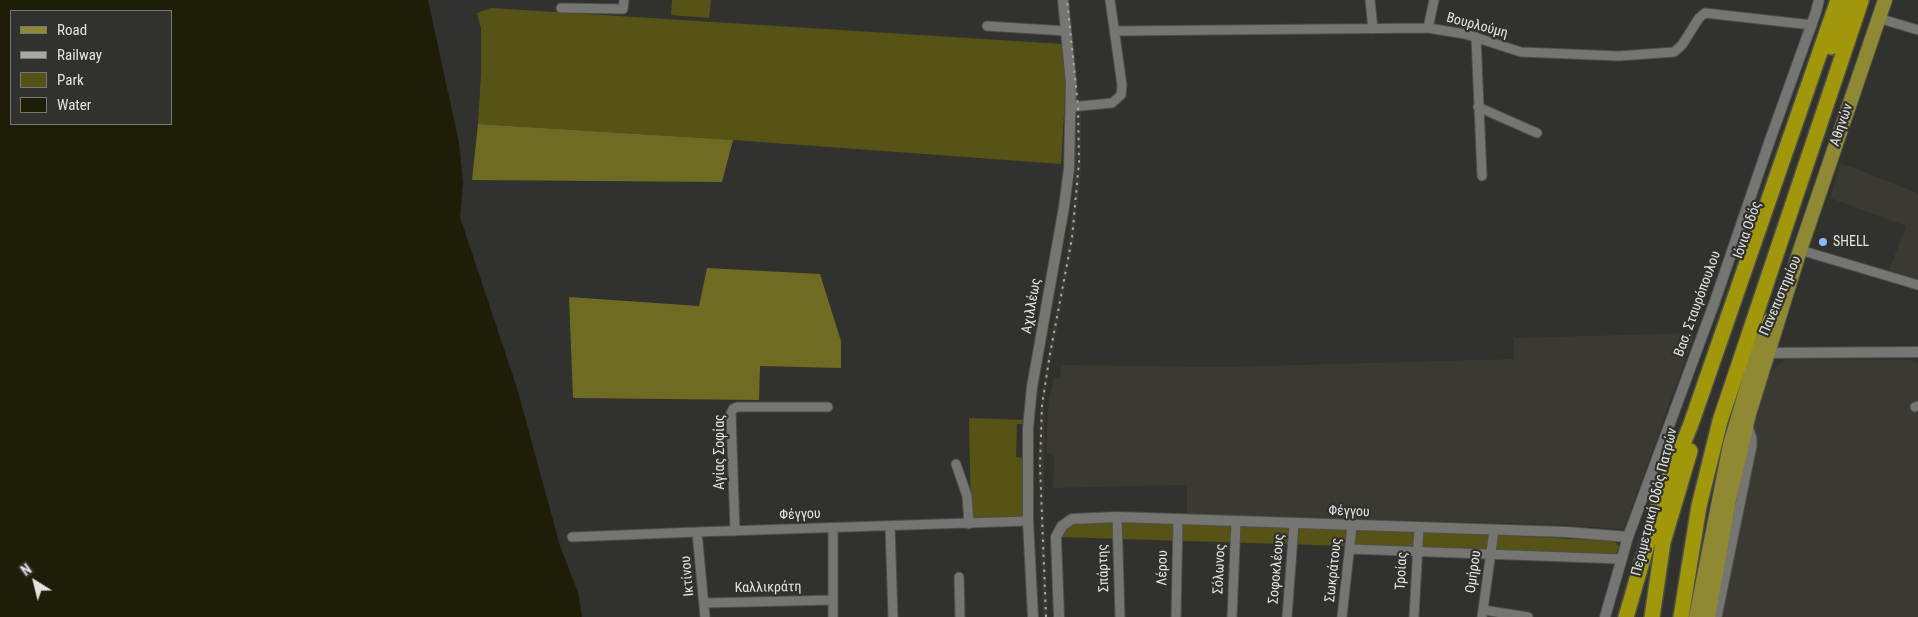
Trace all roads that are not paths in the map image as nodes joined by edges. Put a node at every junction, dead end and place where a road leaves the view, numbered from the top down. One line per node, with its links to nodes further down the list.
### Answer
1 (624, 0): 11 (street)
2 (1063, 0): 18 (street, Αχιλλέως)
3 (1110, 0): 19 (street)
4 (1370, 0): 15 (street)
5 (1434, 0): 16 (street)
6 (1819, 0): 13 (street, Βασ. Σταυρόπουλου)
7 (1838, 0): 31 (highway, Ιόνια Οδός)
8 (1854, 0): 33 (highway, Ιόνια Οδός)
9 (1861, 0): 74 (highway)
10 (1886, 0): 12 (main road, Αθηνών)
11 (561, 8)
12 (1878, 18): 17 (street); 25 (main road, Αθηνών)
13 (1812, 25): 20 (street, Βουρλούμη); 48 (street, Βασ. Σταυρόπουλου)
14 (988, 26): 18 (street)
15 (1373, 28): 16 (street, Βουρλούμη); 19 (street, Βουρλούμη)
16 (1428, 28): 20 (street, Βουρλούμη)
17 (1918, 30)
18 (1066, 31): 22 (street, Αχιλλέως)
19 (1114, 32): 22 (street)
20 (1476, 37): 21 (street)
21 (1478, 106): 23 (street); 24 (street)
22 (1071, 107): 36 (street, Αχιλλέως)
23 (1537, 134)
24 (1482, 176)
25 (1800, 250): 26 (street); 27 (main road, Πανεπιστημίου)
26 (1918, 285)
27 (1762, 353): 28 (street); 30 (main road, Πανεπιστημίου); 75 (main road, Πανεπιστημίου)
28 (1916, 353)
29 (828, 407): 45 (street, Αγίας Σοφίας)
30 (1747, 423): 76 (main road, Πανεπιστημίου); 77 (street)
31 (1691, 424): 71 (highway); 72 (highway, Περιμετρική Οδός Πατρών)
32 (956, 464): 38 (street)
33 (1683, 475): 73 (highway, Περιμετρική Οδός Πατρών)
34 (1117, 517): 35 (street, Φέγγου); 62 (street, Φέγγου); 63 (street, Σπάρτης)
35 (1178, 520): 37 (street, Φέγγου); 64 (street, Λέρου)
36 (1028, 521): 38 (street, Φέγγου); 61 (street, Αχιλλέως)
37 (1236, 522): 39 (street, Φέγγου); 65 (street, Σόλωνος)
38 (969, 524): 40 (street, Φέγγου)
39 (1294, 524): 41 (street, Φέγγου); 66 (street, Σοφοκλέους)
40 (890, 526): 42 (street, Φέγγου); 59 (street)
41 (1352, 526): 43 (street, Φέγγου); 49 (street, Σωκράτους)
42 (833, 528): 45 (street, Φέγγου); 54 (street)
43 (1418, 528): 44 (street, Φέγγου); 50 (street, Τροίας)
44 (1494, 530): 48 (street, Φέγγου); 51 (street, Ομήρου)
45 (735, 531): 46 (street, Φέγγου)
46 (697, 532): 47 (street, Φέγγου); 55 (street, Ικτίνου)
47 (572, 537)
48 (1628, 537): 52 (street, Βασ. Σταυρόπουλου)
49 (1350, 549): 50 (street); 67 (street, Σωκράτους)
50 (1418, 552): 51 (street); 68 (street, Τροίας)
51 (1490, 555): 52 (street); 56 (street, Ομήρου)
52 (1620, 558): 70 (street, Βασ. Σταυρόπουλου)
53 (959, 577): 60 (street)
54 (833, 600): 55 (street, Καλλικράτη); 58 (street)
55 (704, 603): 57 (street, Ικτίνου)
56 (1483, 614): 69 (street)
57 (705, 617)
58 (833, 617)
59 (893, 617)
60 (960, 617)
61 (1033, 617)
62 (1059, 617)
63 (1120, 617)
64 (1176, 617)
65 (1232, 617)
66 (1287, 617)
67 (1342, 617)
68 (1414, 617)
69 (1528, 617)
70 (1605, 617)
71 (1626, 617)
72 (1646, 617)
73 (1652, 617)
74 (1680, 617)
75 (1696, 617)
76 (1708, 617)
77 (1717, 617)

